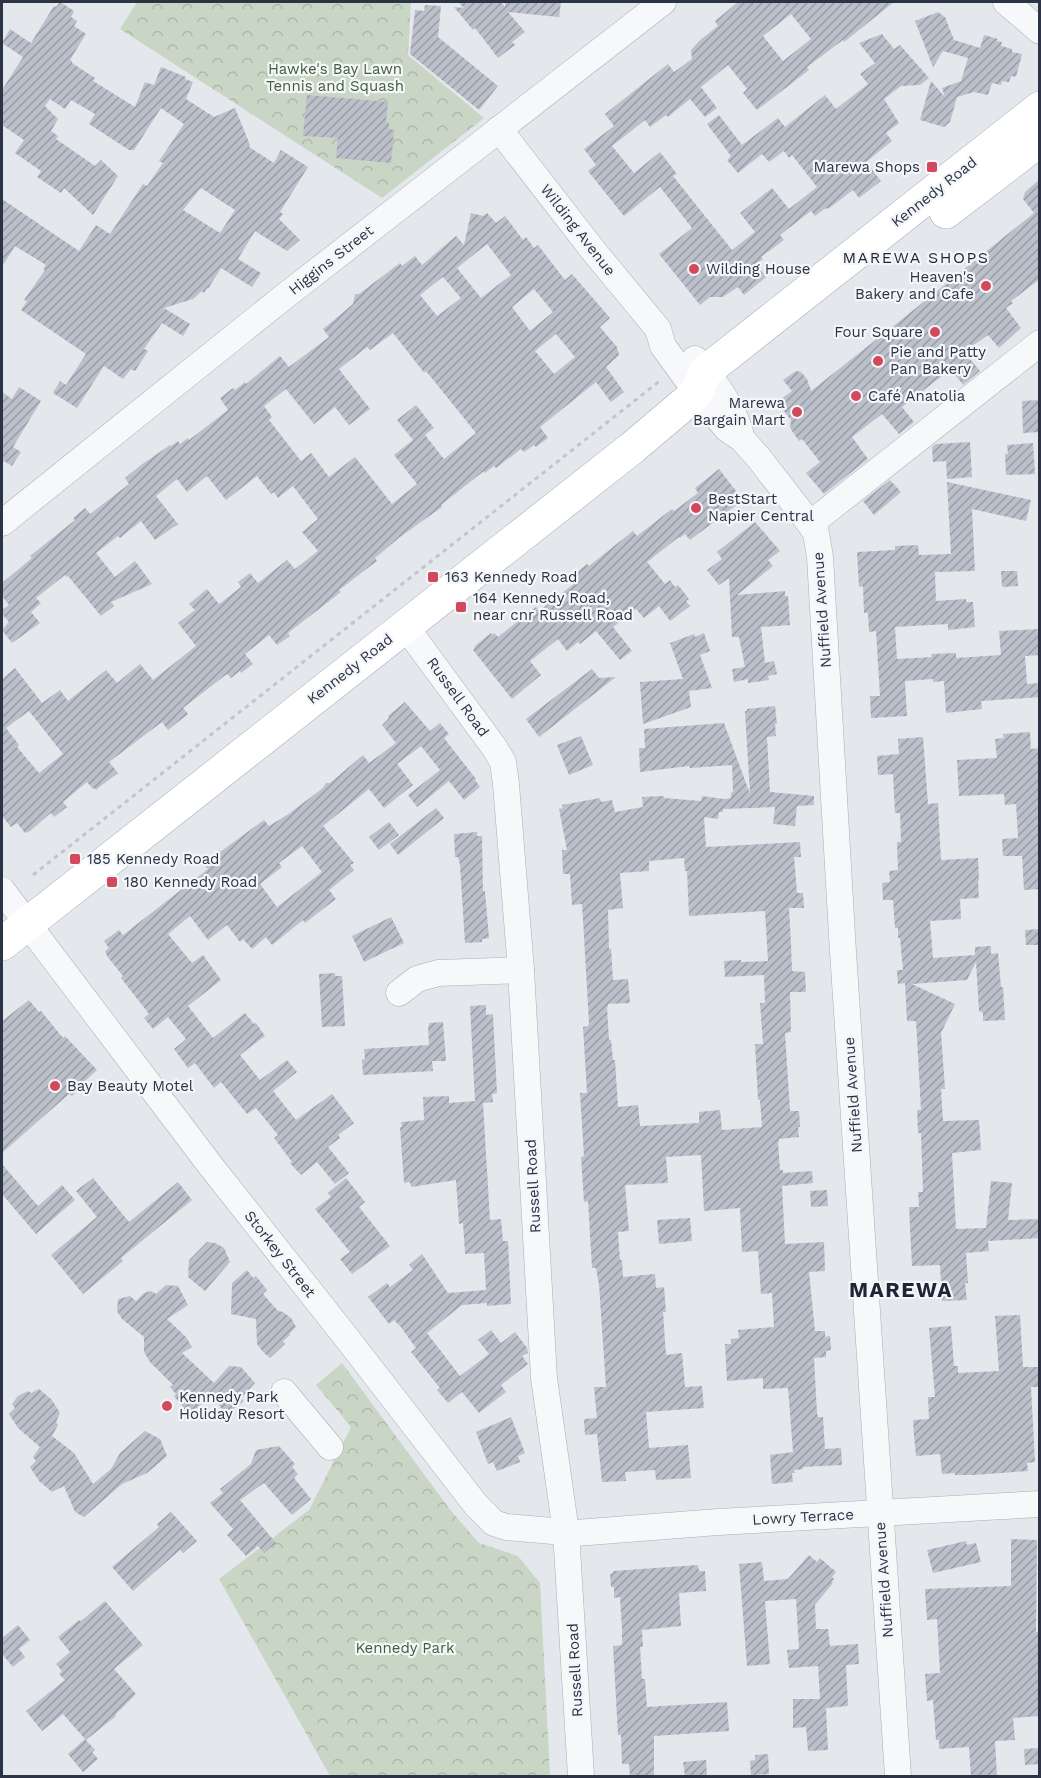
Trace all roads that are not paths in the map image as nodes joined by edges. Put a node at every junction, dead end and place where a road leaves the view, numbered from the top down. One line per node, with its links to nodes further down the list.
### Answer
1 (663, 2): 7 (street, Higgins Street)
2 (1006, 2): 5 (street)
3 (1013, 2): 4 (street)
4 (1040, 13)
5 (1040, 31)
6 (1035, 117): 9 (main road, Kennedy Road)
7 (499, 129): 9 (street, Wilding Avenue); 10 (street, Higgins Street)
8 (1040, 343): 11 (street)
9 (707, 384): 11 (street, Nuffield Avenue); 12 (main road, Kennedy Road)
10 (2, 523)
11 (810, 524): 21 (street, Nuffield Avenue)
12 (405, 626): 14 (main road, Kennedy Road); 16 (street, Russell Road)
13 (2, 890): 14 (street, Storkey Street)
14 (27, 923): 15 (main road, Kennedy Road); 22 (street, Storkey Street)
15 (2, 944)
16 (521, 970): 17 (street); 22 (street, Russell Road)
17 (399, 993)
18 (284, 1392): 19 (street)
19 (330, 1447)
20 (1040, 1504): 21 (street, Lowry Terrace)
21 (880, 1513): 22 (street, Lowry Terrace); 24 (street, Nuffield Avenue)
22 (566, 1532): 23 (street, Russell Road)
23 (581, 1776)
24 (898, 1776)

